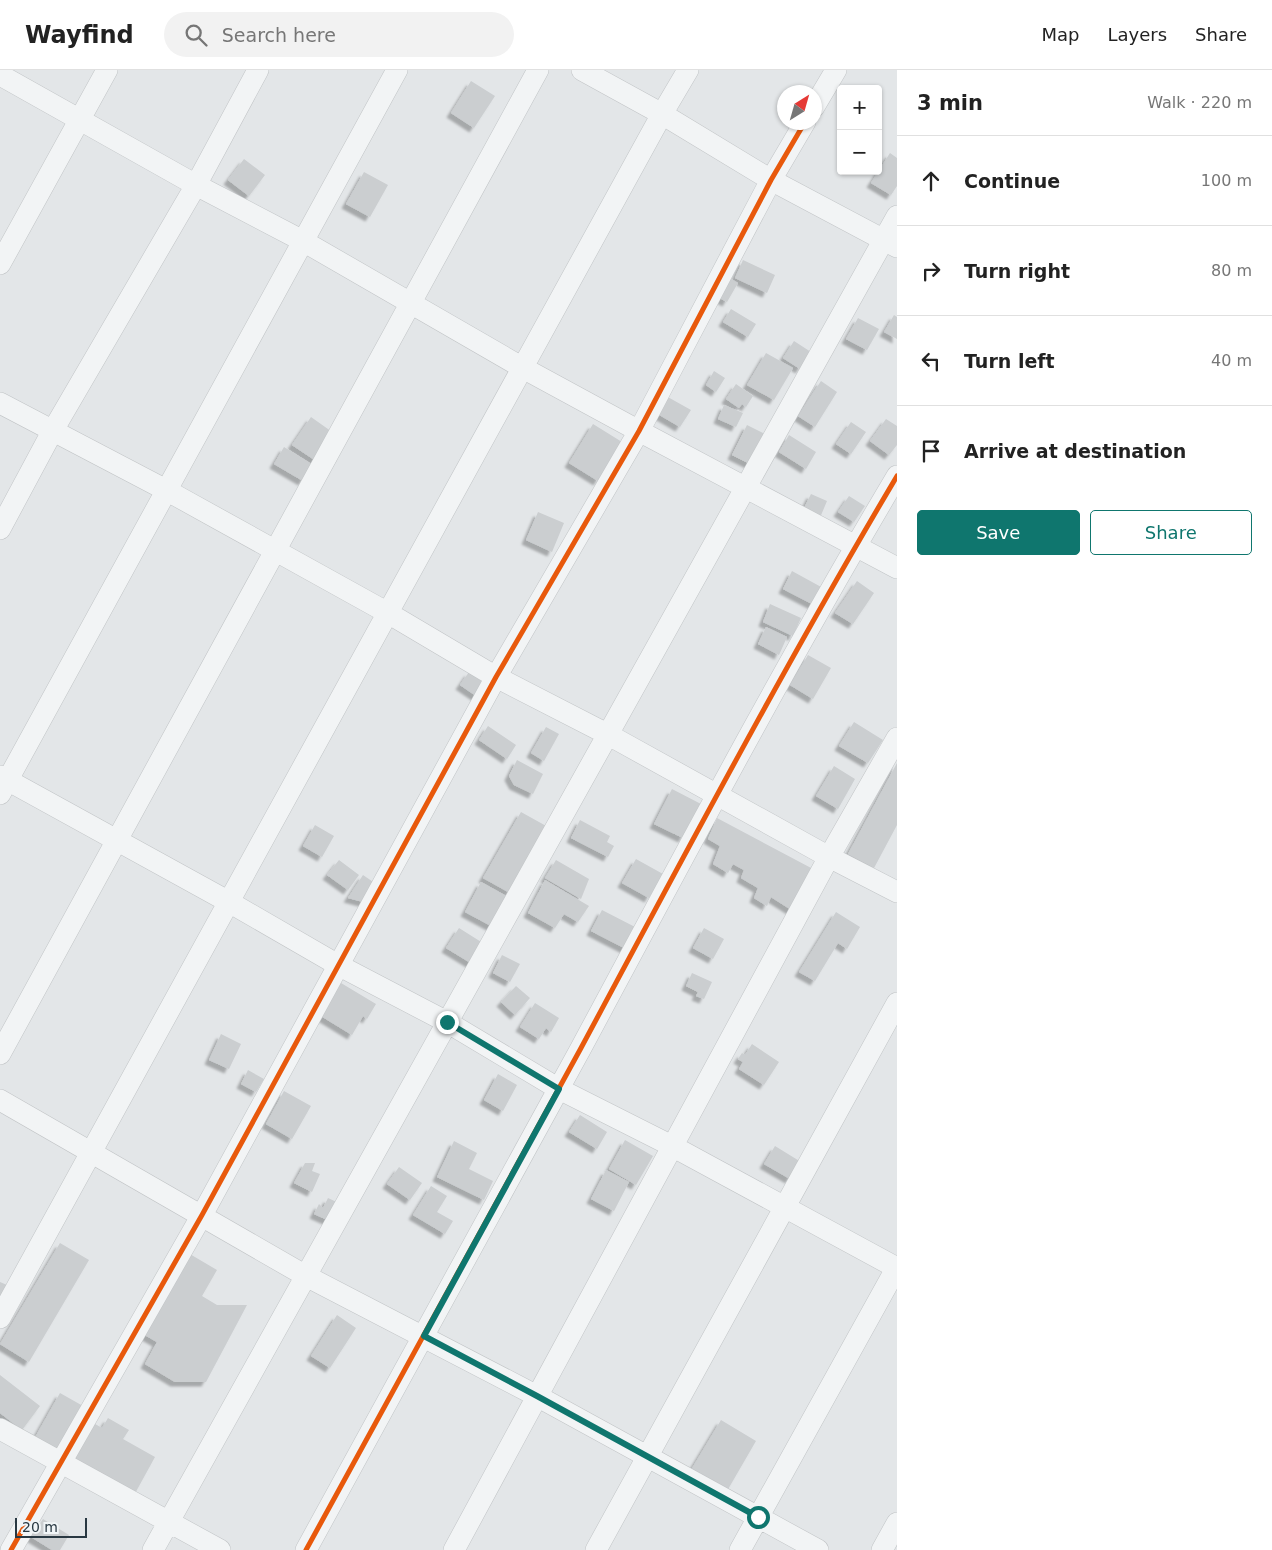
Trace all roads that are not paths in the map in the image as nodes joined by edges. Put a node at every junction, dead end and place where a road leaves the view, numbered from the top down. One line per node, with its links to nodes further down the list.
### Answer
1 (106, 70): 11 (street)
2 (258, 70): 14 (street)
3 (398, 70): 16 (street)
4 (538, 70): 19 (street)
5 (582, 70): 10 (street)
6 (688, 70): 10 (street)
7 (836, 70): 9 (street)
8 (0, 75): 11 (street)
9 (822, 94)
10 (662, 114): 13 (street); 20 (street)
11 (79, 118): 14 (street); 18 (street)
12 (800, 130): 13 (street)
13 (771, 180): 17 (street); 22 (street)
14 (196, 184): 16 (street); 23 (street)
15 (897, 216): 17 (street)
16 (304, 242): 19 (street); 26 (street)
17 (890, 244): 25 (street)
18 (0, 264)
19 (410, 303): 20 (street); 29 (street)
20 (523, 368): 22 (street); 31 (street)
21 (0, 403): 23 (street)
22 (639, 431): 25 (street); 32 (street)
23 (52, 432): 26 (street); 27 (street)
24 (897, 476): 28 (street)
25 (745, 487): 28 (street); 33 (street)
26 (166, 490): 29 (street); 35 (street)
27 (0, 528)
28 (856, 545): 30 (street); 36 (street)
29 (275, 551): 31 (street); 37 (street)
30 (897, 568)
31 (388, 613): 32 (street); 40 (street)
32 (496, 677): 33 (street); 41 (street)
33 (607, 734): 36 (street); 43 (street)
34 (897, 738): 38 (street)
35 (3, 784): 37 (street)
36 (718, 794): 38 (street); 45 (street)
37 (116, 841): 40 (street); 44 (street)
38 (829, 857): 39 (street); 47 (street)
39 (897, 892)
40 (229, 902): 41 (street); 48 (street)
41 (338, 965): 43 (street); 50 (street)
42 (897, 1003): 49 (street)
43 (447, 1022): 45 (street); 52 (street)
44 (0, 1054)
45 (559, 1089): 47 (street); 54 (street)
46 (0, 1100): 48 (street)
47 (672, 1146): 49 (street); 55 (street)
48 (91, 1153): 50 (street); 53 (street)
49 (784, 1208): 51 (street); 57 (street)
50 (202, 1215): 52 (street); 58 (street)
51 (897, 1268): 59 (street)
52 (306, 1276): 54 (street); 60 (street)
53 (0, 1318)
54 (424, 1336): 55 (street); 65 (street)
55 (537, 1396): 57 (street); 66 (street)
56 (0, 1429): 58 (street)
57 (647, 1457): 59 (street); 67 (street)
58 (61, 1464): 60 (street); 62 (street)
59 (758, 1517): 68 (street); 69 (street)
60 (169, 1522): 63 (street); 64 (street)
61 (897, 1523): 70 (street)
62 (11, 1550)
63 (153, 1550)
64 (220, 1550)
65 (306, 1550)
66 (454, 1550)
67 (596, 1550)
68 (740, 1550)
69 (818, 1550)
70 (882, 1550)

